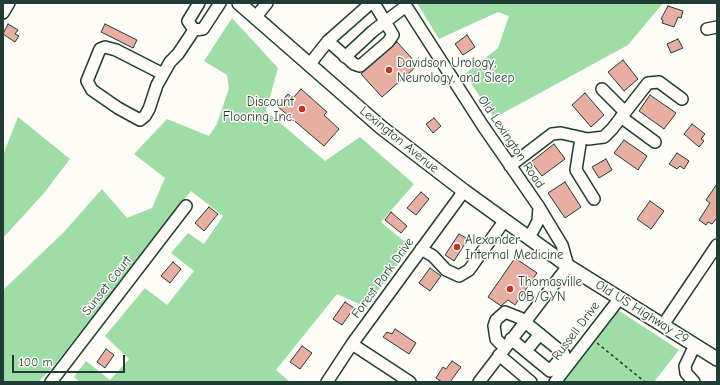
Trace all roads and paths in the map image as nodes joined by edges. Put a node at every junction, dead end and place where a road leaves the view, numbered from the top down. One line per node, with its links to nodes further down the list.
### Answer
1 (9, 3): 8 (street)
2 (199, 3): 11 (street)
3 (220, 3): 11 (street)
4 (240, 3): 9 (main road, Lexington Avenue)
5 (266, 3): 9 (street)
6 (372, 3): 10 (street); 12 (street)
7 (405, 4): 10 (street); 21 (street, Old Lexington Road)
8 (3, 13)
9 (255, 18): 14 (main road, Lexington Avenue)
10 (386, 21): 13 (street); 13 (street)
11 (194, 30): 15 (street)
12 (328, 41): 13 (street); 14 (street)
13 (345, 57)
14 (309, 65): 22 (main road, Lexington Avenue)
15 (163, 74): 15 (street)
16 (602, 89): 18 (street)
17 (682, 99): 18 (street)
18 (623, 115): 19 (street); 20 (street)
19 (581, 138): 21 (street); 23 (street)
20 (655, 142)
21 (510, 166): 25 (street, Old Lexington Road)
22 (464, 191): 26 (main road, Lexington Avenue); 29 (street, Forest Park Drive)
23 (594, 199)
24 (186, 206): 41 (street, Sunset Court)
25 (539, 208): 27 (street, Old Lexington Road); 30 (street)
26 (505, 220): 27 (main road, Lexington Avenue); 29 (street)
27 (529, 238): 30 (main road, Lexington Avenue)
28 (717, 245): 33 (street)
29 (421, 249): 36 (street, Forest Park Drive)
30 (568, 266): 31 (main road, Old US Highway 29); 32 (street)
31 (620, 298): 33 (main road, Old US Highway 29); 35 (street, Russell Drive)
32 (525, 322): 34 (street); 38 (street); 38 (street)
33 (663, 325): 37 (main road, Old US Highway 29)
34 (540, 334): 39 (street); 39 (street)
35 (590, 337): 46 (street, Russell Drive); 47 (path)
36 (352, 344): 42 (street, Forest Park Drive); 43 (street)
37 (695, 345): 40 (main road, Old US Highway 29); 48 (street)
38 (505, 347): 39 (street); 44 (street); 45 (street)
39 (526, 351)
40 (717, 359)
41 (50, 382)
42 (327, 382)
43 (410, 382)
44 (479, 382)
45 (531, 382)
46 (555, 382)
47 (645, 382)
48 (694, 382)

